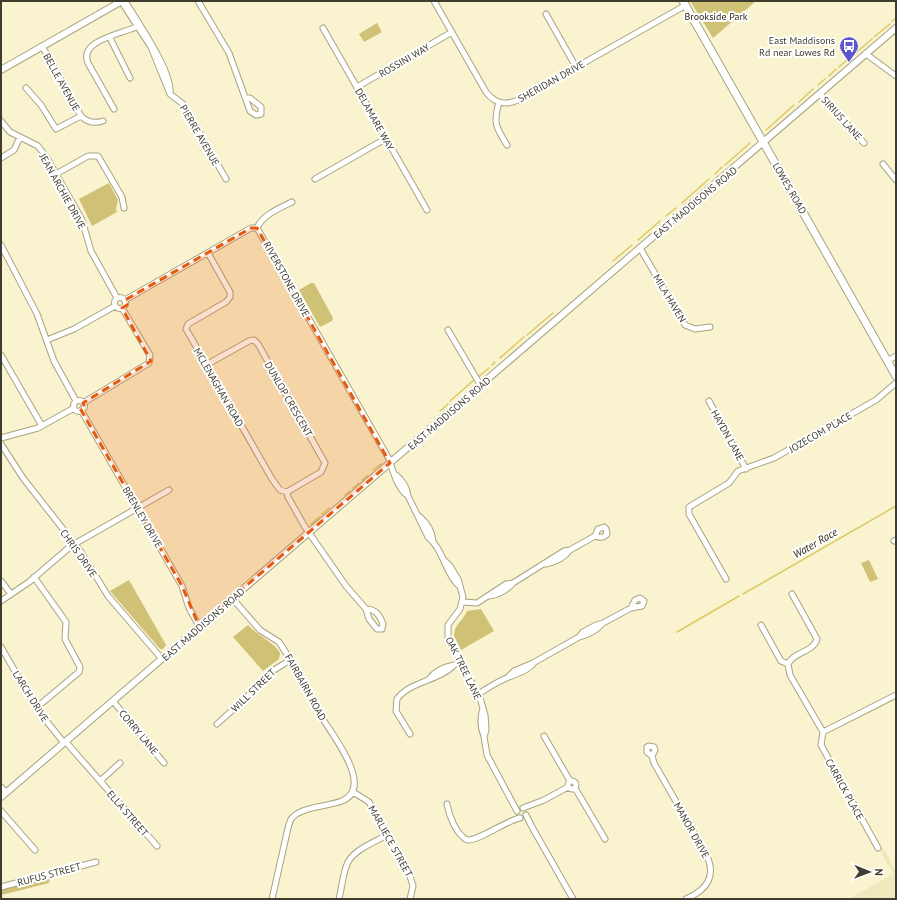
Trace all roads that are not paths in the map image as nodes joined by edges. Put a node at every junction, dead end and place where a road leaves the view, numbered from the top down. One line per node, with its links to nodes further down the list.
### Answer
1 (123, 1): 6 (street, PIERRE AVENUE); 11 (street)
2 (198, 1): 20 (street)
3 (434, 1): 9 (street)
4 (684, 3): 13 (street, SHERIDAN DRIVE); 28 (main road, LOWES ROAD)
5 (546, 14): 13 (street)
6 (138, 26): 10 (street); 34 (street, PIERRE AVENUE)
7 (323, 28): 17 (street, DELAMARE WAY)
8 (896, 28): 12 (street, EAST MADDISONS ROAD)
9 (452, 32): 17 (street, ROSSINI WAY); 21 (street)
10 (110, 38): 16 (street); 22 (street)
11 (42, 46): 14 (street); 23 (street, BELLE AVENUE)
12 (866, 54): 15 (street); 19 (street, EAST MADDISONS ROAD)
13 (576, 67): 21 (street, SHERIDAN DRIVE)
14 (1, 70)
15 (896, 76)
16 (130, 78)
17 (356, 87): 27 (street, DELAMARE WAY)
18 (26, 88): 23 (street)
19 (820, 94): 28 (street, EAST MADDISONS ROAD); 29 (street, SIRIUS LANE)
20 (246, 98)
21 (499, 102): 30 (street)
22 (114, 109)
23 (81, 116): 25 (street, BELLE AVENUE)
24 (1, 121): 26 (street, JEAN ARCHIE DRIVE)
25 (103, 121)
26 (20, 137): 31 (street); 33 (street, JEAN ARCHIE DRIVE)
27 (385, 139): 35 (street); 39 (street, DELAMARE WAY)
28 (764, 143): 42 (street, EAST MADDISONS ROAD); 53 (main road, LOWES ROAD)
29 (864, 143)
30 (507, 145)
31 (1, 158)
32 (883, 164): 36 (street)
33 (56, 174): 38 (street); 44 (street, JEAN ARCHIE DRIVE)
34 (226, 179)
35 (315, 179)
36 (896, 180)
37 (292, 202): 40 (street)
38 (124, 208)
39 (427, 210)
40 (257, 228): 43 (street); 66 (street, RIVERSTONE DRIVE)
41 (1, 245): 50 (street)
42 (640, 248): 48 (street, MILA HAVEN); 57 (street, EAST MADDISONS ROAD)
43 (208, 253): 45 (street); 54 (street, MCLENAGHAN ROAD)
44 (117, 298): 45 (street); 46 (street)
45 (125, 300): 47 (street)
46 (115, 306): 47 (street); 50 (street)
47 (122, 308): 60 (street)
48 (710, 327)
49 (448, 330): 57 (street)
50 (47, 340): 58 (street)
51 (1, 355): 63 (street)
52 (896, 356): 53 (street)
53 (887, 361): 55 (main road, LOWES ROAD)
54 (206, 365): 69 (street, MCLENAGHAN ROAD); 69 (street, DUNLOP CRESCENT)
55 (896, 376)
56 (896, 383): 67 (street, JOZECOM PLACE)
57 (481, 386): 66 (street, EAST MADDISONS ROAD)
58 (76, 401): 60 (street); 61 (street)
59 (709, 401): 67 (street, HAYDN LANE)
60 (84, 403): 62 (street)
61 (74, 408): 62 (street); 63 (street)
62 (81, 410): 70 (street, BRENLEY DRIVE)
63 (42, 426): 64 (street)
64 (1, 438)
65 (1, 444): 73 (street, CHRIS DRIVE)
66 (390, 463): 71 (street, EAST MADDISONS ROAD); 81 (street)
67 (746, 469): 75 (street, JOZECOM PLACE)
68 (170, 490): 70 (street)
69 (287, 492): 71 (street, MCLENAGHAN ROAD)
70 (138, 508): 73 (street); 85 (street, BRENLEY DRIVE)
71 (309, 533): 79 (street, EAST MADDISONS ROAD); 83 (street, MCLENAGHAN ROAD)
72 (595, 536): 81 (street)
73 (75, 544): 74 (street); 87 (street, CHRIS DRIVE)
74 (34, 577): 77 (street); 94 (street)
75 (726, 579)
76 (1, 581): 77 (street)
77 (11, 594): 80 (street)
78 (792, 594): 90 (street)
79 (232, 598): 85 (street, EAST MADDISONS ROAD); 88 (street, FAIRBAIRN ROAD)
80 (1, 601)
81 (463, 602): 89 (street, OAK TREE LANE)
82 (631, 608): 91 (street)
83 (366, 609)
84 (761, 625): 90 (street)
85 (199, 626): 87 (street, EAST MADDISONS ROAD)
86 (1, 647): 94 (street, LARCH DRIVE)
87 (162, 659): 93 (street, EAST MADDISONS ROAD)
88 (290, 660): 95 (street, WILL STREET); 106 (street, FAIRBAIRN ROAD)
89 (460, 661): 91 (street, OAK TREE LANE); 97 (street)
90 (788, 664): 96 (street)
91 (478, 694): 107 (street, OAK TREE LANE)
92 (896, 695): 96 (street)
93 (113, 701): 99 (street, EAST MADDISONS ROAD); 102 (street, CORRY LANE)
94 (36, 708): 99 (street, LARCH DRIVE)
95 (217, 724)
96 (823, 732): 121 (street, CARRICK PLACE)
97 (410, 734)
98 (544, 736): 104 (street)
99 (64, 742): 103 (street, ELLA STREET); 108 (street, EAST MADDISONS ROAD)
100 (652, 756): 129 (street, MANOR DRIVE)
101 (120, 763): 103 (street, ELLA STREET)
102 (164, 764)
103 (100, 780): 120 (street, ELLA STREET)
104 (569, 784): 109 (street); 119 (street)
105 (1, 787): 108 (street)
106 (353, 792): 118 (street, MARLIECE STREET); 125 (street)
107 (508, 792): 111 (street, OAK TREE LANE); 113 (street, OAK TREE LANE)
108 (4, 795)
109 (544, 800): 111 (street); 114 (street)
110 (447, 804): 116 (street)
111 (522, 808): 113 (street); 114 (street, OAK TREE LANE)
112 (1, 811): 122 (street)
113 (516, 812): 115 (street, OAK TREE LANE); 116 (street)
114 (526, 814): 115 (street); 117 (street)
115 (520, 818): 116 (street); 117 (street)
116 (500, 825)
117 (532, 828): 128 (street)
118 (388, 835): 126 (street); 127 (street, MARLIECE STREET)
119 (605, 839)
120 (156, 846)
121 (877, 847)
122 (35, 850)
123 (96, 862): 124 (street, RUFUS STREET)
124 (1, 887)
125 (272, 898)
126 (339, 899)
127 (410, 899)
128 (573, 899)
129 (686, 899)

